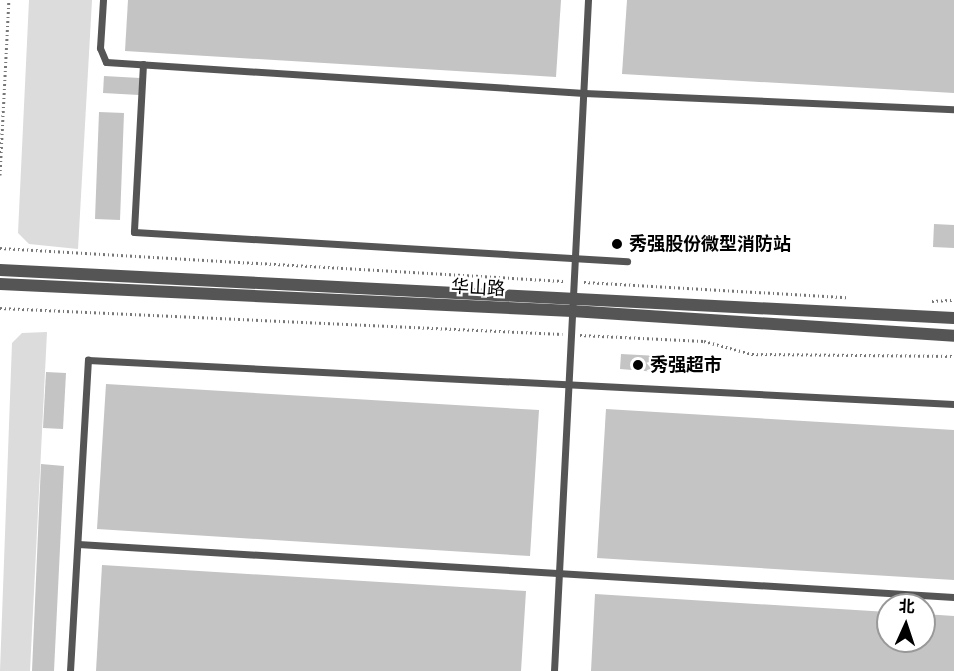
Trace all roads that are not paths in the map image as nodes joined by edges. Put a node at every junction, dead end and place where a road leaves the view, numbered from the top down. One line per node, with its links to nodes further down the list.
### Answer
1 (103, 0): 3 (lane)
2 (588, 0): 4 (lane)
3 (143, 64): 4 (lane); 6 (lane)
4 (584, 93): 5 (lane); 6 (lane)
5 (954, 109)
6 (575, 258): 7 (lane); 10 (lane)
7 (627, 261)
8 (0, 270): 10 (street, 华山路)
9 (0, 284): 11 (street, 华山路)
10 (573, 295): 11 (lane); 12 (street, 华山路)
11 (572, 311): 13 (street, 华山路); 14 (lane)
12 (954, 318)
13 (954, 336)
14 (568, 387): 15 (lane); 16 (lane); 17 (lane)
15 (954, 404)
16 (78, 544): 17 (lane); 19 (lane)
17 (559, 574): 18 (lane); 20 (lane)
18 (954, 597)
19 (70, 671)
20 (554, 671)

